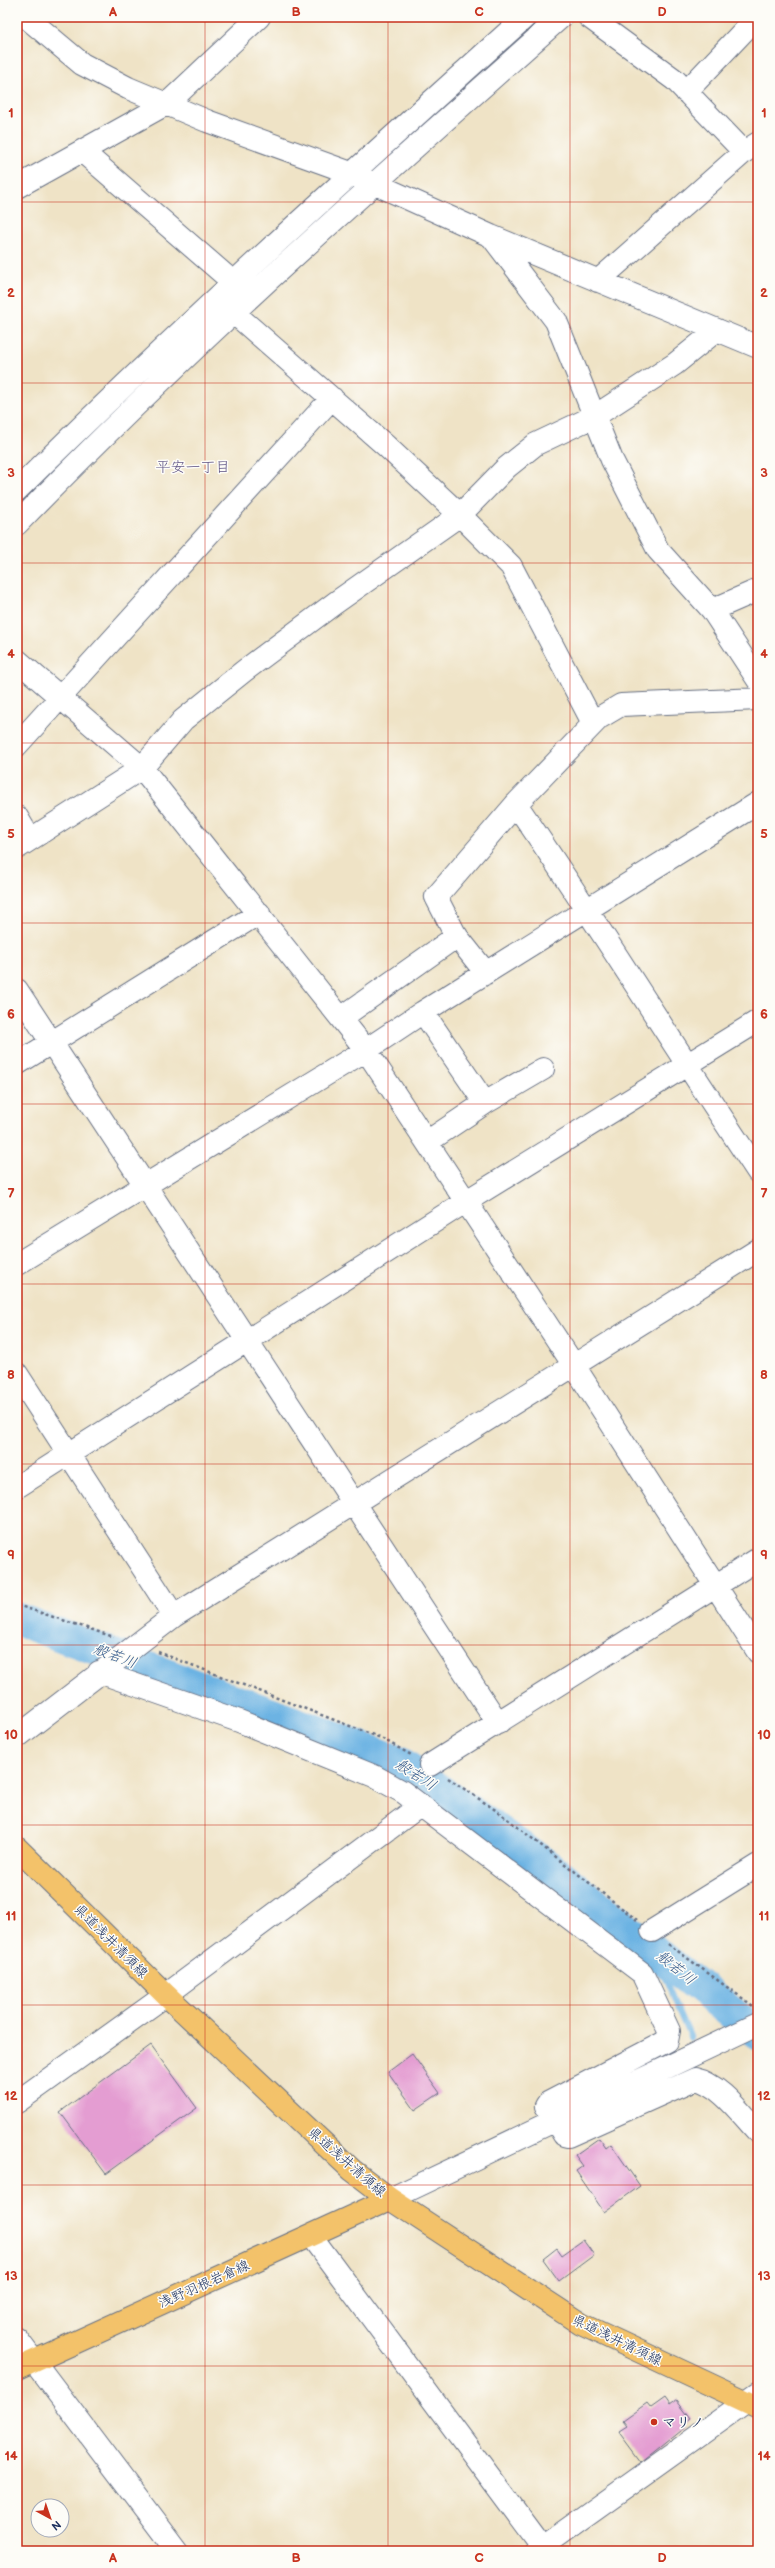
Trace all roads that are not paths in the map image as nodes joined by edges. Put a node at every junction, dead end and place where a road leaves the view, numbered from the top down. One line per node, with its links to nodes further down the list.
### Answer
1 (26, 17): 8 (street)
2 (259, 17): 8 (street)
3 (525, 17): 11 (street)
4 (560, 17): 12 (street)
5 (589, 17): 7 (street)
6 (758, 17): 7 (street)
7 (686, 92): 9 (street)
8 (168, 103): 10 (street); 11 (street)
9 (751, 147): 15 (street)
10 (83, 152): 13 (street); 16 (street)
11 (351, 173): 12 (street); 16 (street)
12 (374, 184): 14 (street); 17 (street)
13 (17, 187)
14 (492, 236): 15 (street); 21 (street)
15 (598, 281): 18 (street)
16 (234, 283): 22 (street)
17 (234, 313): 20 (street); 24 (street)
18 (717, 330): 19 (street); 21 (street)
19 (757, 346)
20 (332, 398): 23 (street); 29 (street)
21 (595, 416): 23 (street); 26 (street)
22 (17, 490)
23 (460, 515): 31 (street); 33 (street)
24 (17, 524)
25 (758, 590): 26 (street)
26 (712, 610): 28 (street)
27 (17, 660): 29 (street)
28 (758, 680)
29 (62, 698): 32 (street); 33 (street)
30 (758, 698): 31 (street)
31 (593, 723): 35 (street)
32 (17, 745)
33 (142, 768): 37 (street); 39 (street)
34 (758, 803): 38 (street)
35 (516, 804): 38 (street); 40 (street)
36 (17, 818): 37 (street)
37 (24, 843)
38 (588, 909): 41 (street); 49 (street)
39 (259, 913): 44 (street); 46 (street)
40 (457, 936): 41 (street); 44 (street)
41 (486, 973): 43 (street)
42 (17, 990): 46 (street)
43 (423, 1012): 47 (street); 51 (street)
44 (341, 1018): 47 (street)
45 (758, 1021): 49 (street)
46 (51, 1042): 48 (street); 54 (street)
47 (366, 1050): 52 (street); 54 (street)
48 (17, 1064)
49 (686, 1065): 53 (street); 55 (street)
50 (543, 1069): 51 (street)
51 (485, 1103): 52 (street)
52 (427, 1142): 55 (street)
53 (758, 1172)
54 (145, 1185): 57 (street); 58 (street)
55 (465, 1202): 58 (street); 59 (street)
56 (758, 1250): 59 (street)
57 (17, 1264)
58 (247, 1341): 61 (street); 63 (street)
59 (573, 1364): 63 (street); 65 (street)
60 (17, 1374): 61 (street)
61 (68, 1454): 62 (street); 66 (street)
62 (17, 1487)
63 (353, 1503): 66 (street); 69 (street)
64 (758, 1559): 65 (street)
65 (715, 1587): 67 (street); 69 (street)
66 (174, 1616): 68 (street)
67 (758, 1652)
68 (99, 1672): 70 (street); 72 (street)
69 (498, 1722): 71 (street)
70 (17, 1736)
71 (430, 1765)
72 (421, 1805): 76 (street); 79 (street)
73 (17, 1848): 76 (main road, 県道浅井清須線)
74 (758, 1865): 75 (street)
75 (652, 1931)
76 (166, 1995): 78 (street); 81 (main road, 県道浅井清須線)
77 (758, 2024): 79 (street)
78 (17, 2102)
79 (555, 2120): 80 (street); 81 (street)
80 (758, 2132)
81 (390, 2199): 82 (main road, 浅野羽根岩倉線); 85 (main road, 県道浅井清須線)
82 (312, 2236): 84 (main road, 浅野羽根岩倉線); 86 (street)
83 (17, 2339): 84 (street)
84 (25, 2365): 87 (street)
85 (754, 2400): 86 (street)
86 (542, 2550)
87 (177, 2551)

